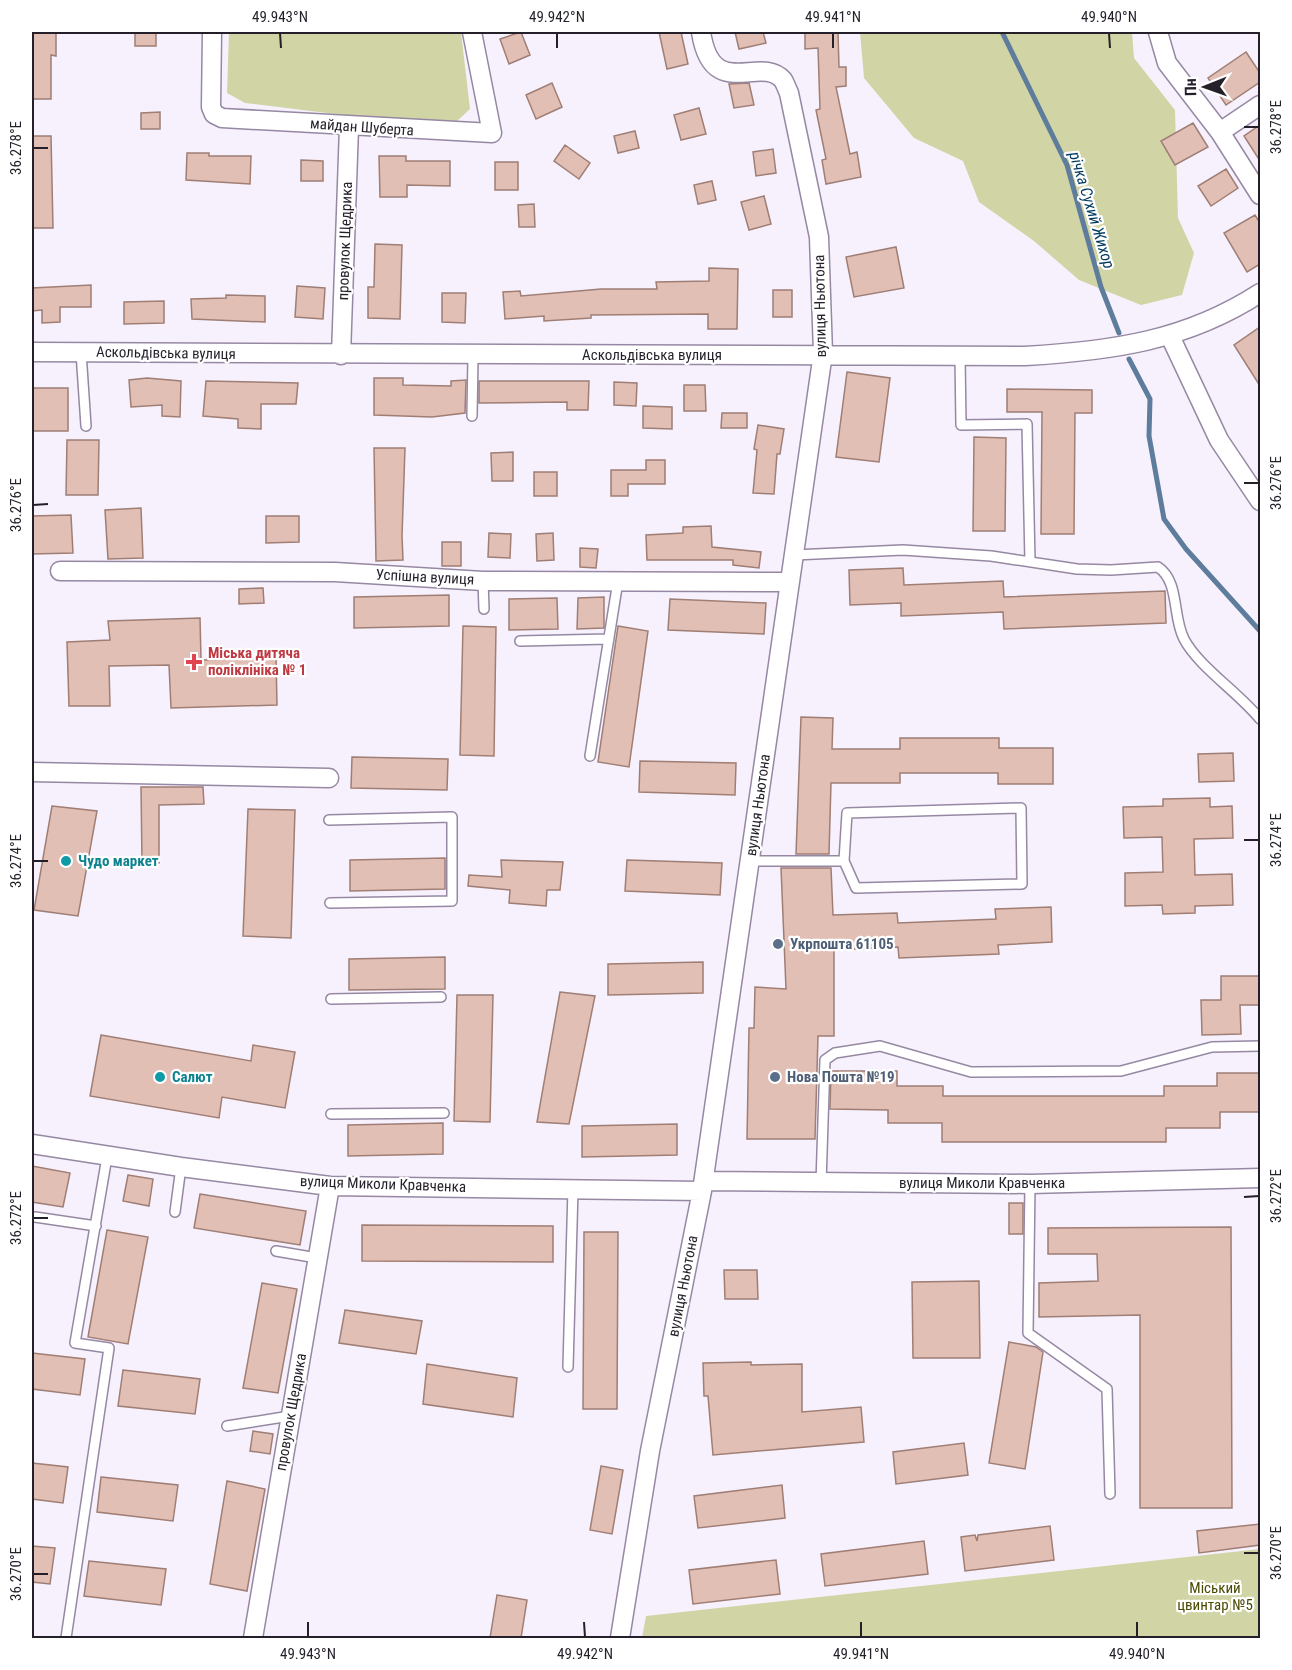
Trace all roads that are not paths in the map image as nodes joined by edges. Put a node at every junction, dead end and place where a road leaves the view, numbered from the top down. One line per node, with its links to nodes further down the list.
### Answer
1 (212, 32): 6 (street, майдан Шуберта)
2 (472, 32): 6 (street, майдан Шуберта)
3 (701, 32): 13 (street, вулиця Ньютона)
4 (1159, 33): 7 (street)
5 (1260, 105): 7 (street)
6 (349, 127): 14 (street, провулок Щедрика)
7 (1220, 132): 8 (street)
8 (1260, 195)
9 (1260, 293): 10 (street, Аскольдівська вулиця)
10 (1170, 336): 16 (street, Аскольдівська вулиця); 19 (street)
11 (32, 352): 12 (street, Аскольдівська вулиця)
12 (81, 352): 14 (street, Аскольдівська вулиця); 18 (lane)
13 (823, 353): 15 (street, Аскольдівська вулиця); 16 (street, Аскольдівська вулиця); 20 (street, вулиця Ньютона)
14 (341, 355): 15 (street, Аскольдівська вулиця)
15 (472, 356): 17 (lane)
16 (960, 356): 21 (lane)
17 (472, 416)
18 (86, 426)
19 (1260, 501)
20 (794, 555): 21 (lane); 25 (street, вулиця Ньютона)
21 (1030, 562): 29 (lane)
22 (60, 572): 23 (street, Успішна вулиця)
23 (483, 580): 24 (street, Успішна вулиця); 26 (lane)
24 (618, 581): 25 (street, Успішна вулиця); 27 (lane)
25 (790, 582): 34 (street, вулиця Ньютона)
26 (484, 609)
27 (609, 639): 28 (lane); 30 (lane)
28 (520, 641)
29 (1260, 719)
30 (590, 756)
31 (32, 772): 32 (street)
32 (329, 778)
33 (329, 820): 36 (lane)
34 (750, 861): 35 (lane); 49 (street, вулиця Ньютона)
35 (844, 861): 35 (lane)
36 (330, 903)
37 (441, 997): 38 (lane)
38 (331, 999)
39 (1260, 1046): 46 (lane)
40 (444, 1113): 41 (lane)
41 (331, 1114)
42 (32, 1144): 43 (street, вулиця Миколи Кравченка)
43 (107, 1157): 44 (street, вулиця Миколи Кравченка); 53 (lane)
44 (181, 1167): 48 (street, вулиця Миколи Кравченка); 51 (lane)
45 (1260, 1178): 47 (street, вулиця Миколи Кравченка)
46 (821, 1183): 47 (street, вулиця Миколи Кравченка); 49 (street, вулиця Миколи Кравченка)
47 (1030, 1184): 59 (lane)
48 (330, 1186): 50 (street, вулиця Миколи Кравченка); 55 (street, провулок Щедрика)
49 (703, 1186): 50 (street, вулиця Миколи Кравченка); 62 (street, вулиця Ньютона)
50 (573, 1190): 56 (lane)
51 (175, 1212)
52 (35, 1217): 53 (lane)
53 (96, 1226): 60 (lane)
54 (276, 1251): 55 (lane)
55 (317, 1258): 57 (street, провулок Щедрика)
56 (568, 1367)
57 (290, 1416): 58 (lane); 61 (street, провулок Щедрика)
58 (226, 1426)
59 (1110, 1494)
60 (66, 1638)
61 (253, 1638)
62 (620, 1638)

